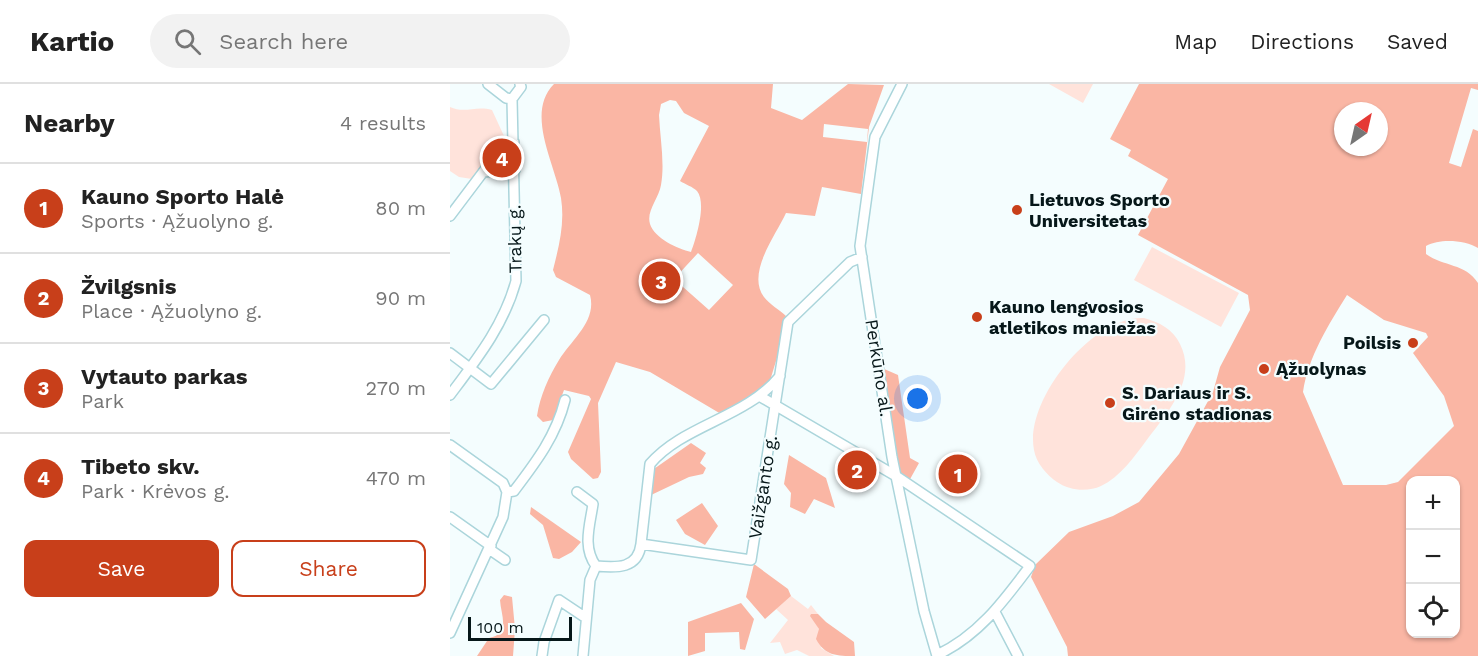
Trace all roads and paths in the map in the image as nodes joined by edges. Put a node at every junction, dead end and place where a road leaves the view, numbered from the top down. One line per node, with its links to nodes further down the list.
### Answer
1 (488, 84): 4 (street)
2 (520, 84): 4 (street)
3 (902, 84): 9 (street, Perkūno al.)
4 (512, 99): 5 (street, Trakų g.)
5 (514, 142): 6 (street, Trakų g.); 7 (street)
6 (514, 170): 7 (street); 12 (street, Trakų g.)
7 (483, 171): 8 (street)
8 (450, 216)
9 (862, 257): 13 (street, Vaižganto g.); 19 (street, Perkūno al.)
10 (544, 320): 12 (street)
11 (450, 353): 12 (street)
12 (470, 368): 14 (street, Trakų g.)
13 (781, 374): 15 (street); 17 (street, Vaižganto g.)
14 (450, 395)
15 (761, 397): 17 (street); 23 (street)
16 (565, 400): 20 (street)
17 (776, 405): 19 (street); 23 (street, Vaižganto g.)
18 (450, 445): 20 (street)
19 (896, 476): 27 (street); 32 (street, Perkūno al.)
20 (507, 492): 24 (street)
21 (577, 492): 26 (street)
22 (450, 517): 24 (street)
23 (641, 544): 26 (street)
24 (490, 548): 25 (street); 29 (street)
25 (505, 560)
26 (596, 566): 28 (street)
27 (995, 612): 32 (street); 33 (street)
28 (586, 618): 30 (street); 31 (street)
29 (450, 633)
30 (542, 656)
31 (583, 656)
32 (937, 656)
33 (1018, 656)

